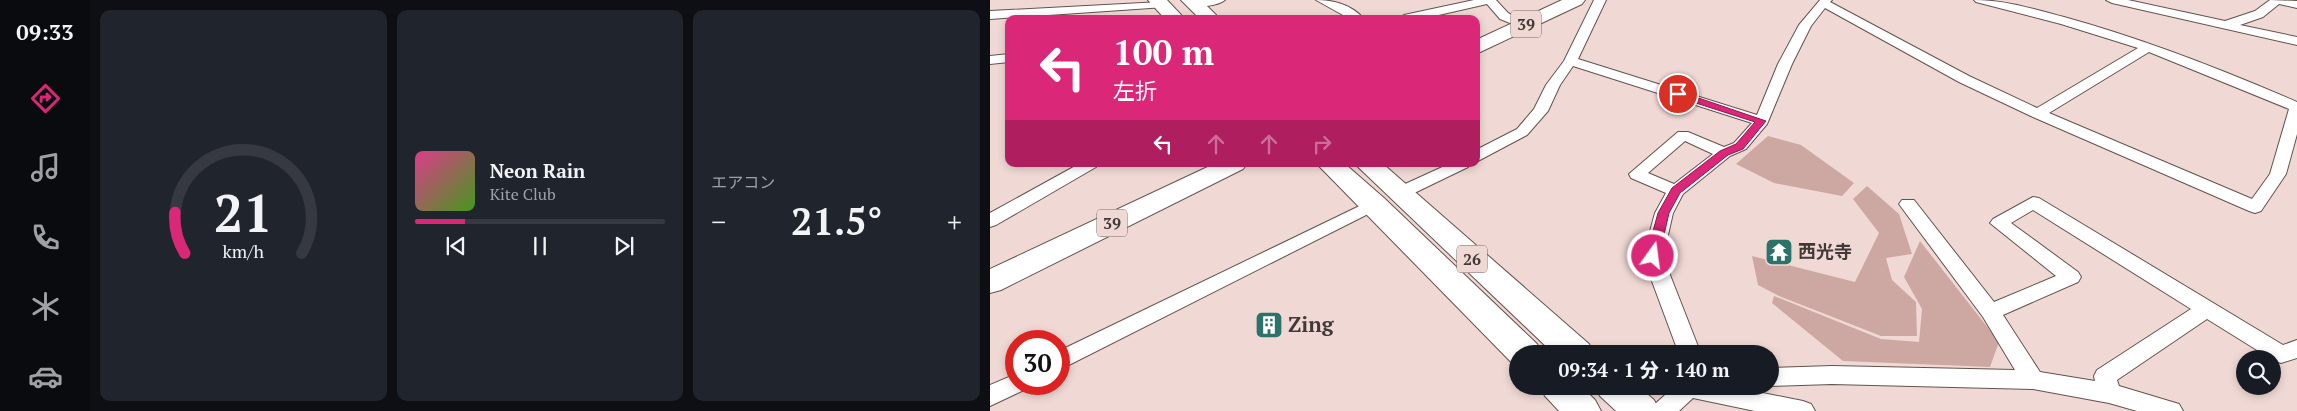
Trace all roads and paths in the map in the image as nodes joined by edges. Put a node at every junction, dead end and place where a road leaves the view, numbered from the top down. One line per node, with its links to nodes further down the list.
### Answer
1 (1219, 0): 11 (street)
2 (1322, 0): 16 (street)
3 (1486, 0): 17 (street); 18 (street)
4 (1576, 0): 18 (main road, 39)
5 (1600, 0): 25 (street)
6 (1980, 0): 22 (street)
7 (2112, 0): 19 (street)
8 (2278, 0): 12 (street); 19 (street)
9 (1825, 1): 27 (street); 28 (street)
10 (1159, 2): 13 (street); 14 (main road)
11 (1192, 2): 15 (main road)
12 (2297, 5)
13 (990, 15)
14 (1172, 15)
15 (1207, 15)
16 (1353, 15)
17 (1421, 15)
18 (1525, 25): 21 (main road, 39)
19 (2226, 25): 20 (street)
20 (2297, 41)
21 (1480, 46)
22 (2148, 47): 26 (street); 27 (street)
23 (1005, 58): 24 (street)
24 (990, 60)
25 (1570, 61): 28 (street); 30 (street)
26 (2297, 107): 27 (street)
27 (2038, 114)
28 (1762, 121): 29 (street)
29 (1724, 153): 36 (street); 36 (street)
30 (1480, 155)
31 (1085, 167): 39 (street)
32 (1228, 167): 40 (main road, 39)
33 (1335, 167): 37 (main road, 26)
34 (1370, 167): 37 (main road, 26)
35 (1455, 167): 37 (street)
36 (1676, 191): 45 (street)
37 (1386, 199): 43 (main road, 26); 44 (main road, 26); 47 (street)
38 (1908, 204): 42 (street)
39 (990, 221)
40 (990, 282)
41 (2207, 309): 42 (street); 46 (street); 51 (street)
42 (1990, 312): 49 (street)
43 (1517, 345)
44 (1566, 345)
45 (1687, 345)
46 (2297, 349)
47 (1070, 356)
48 (1779, 377): 49 (street)
49 (2033, 380): 51 (street)
50 (1005, 388): 56 (street)
51 (2109, 392): 61 (street)
52 (1567, 395): 57 (main road)
53 (1623, 395): 58 (main road)
54 (1682, 395): 59 (street)
55 (1729, 395): 60 (street)
56 (990, 396)
57 (1582, 411)
58 (1641, 411)
59 (1663, 411)
60 (1804, 411)
61 (2171, 411)

